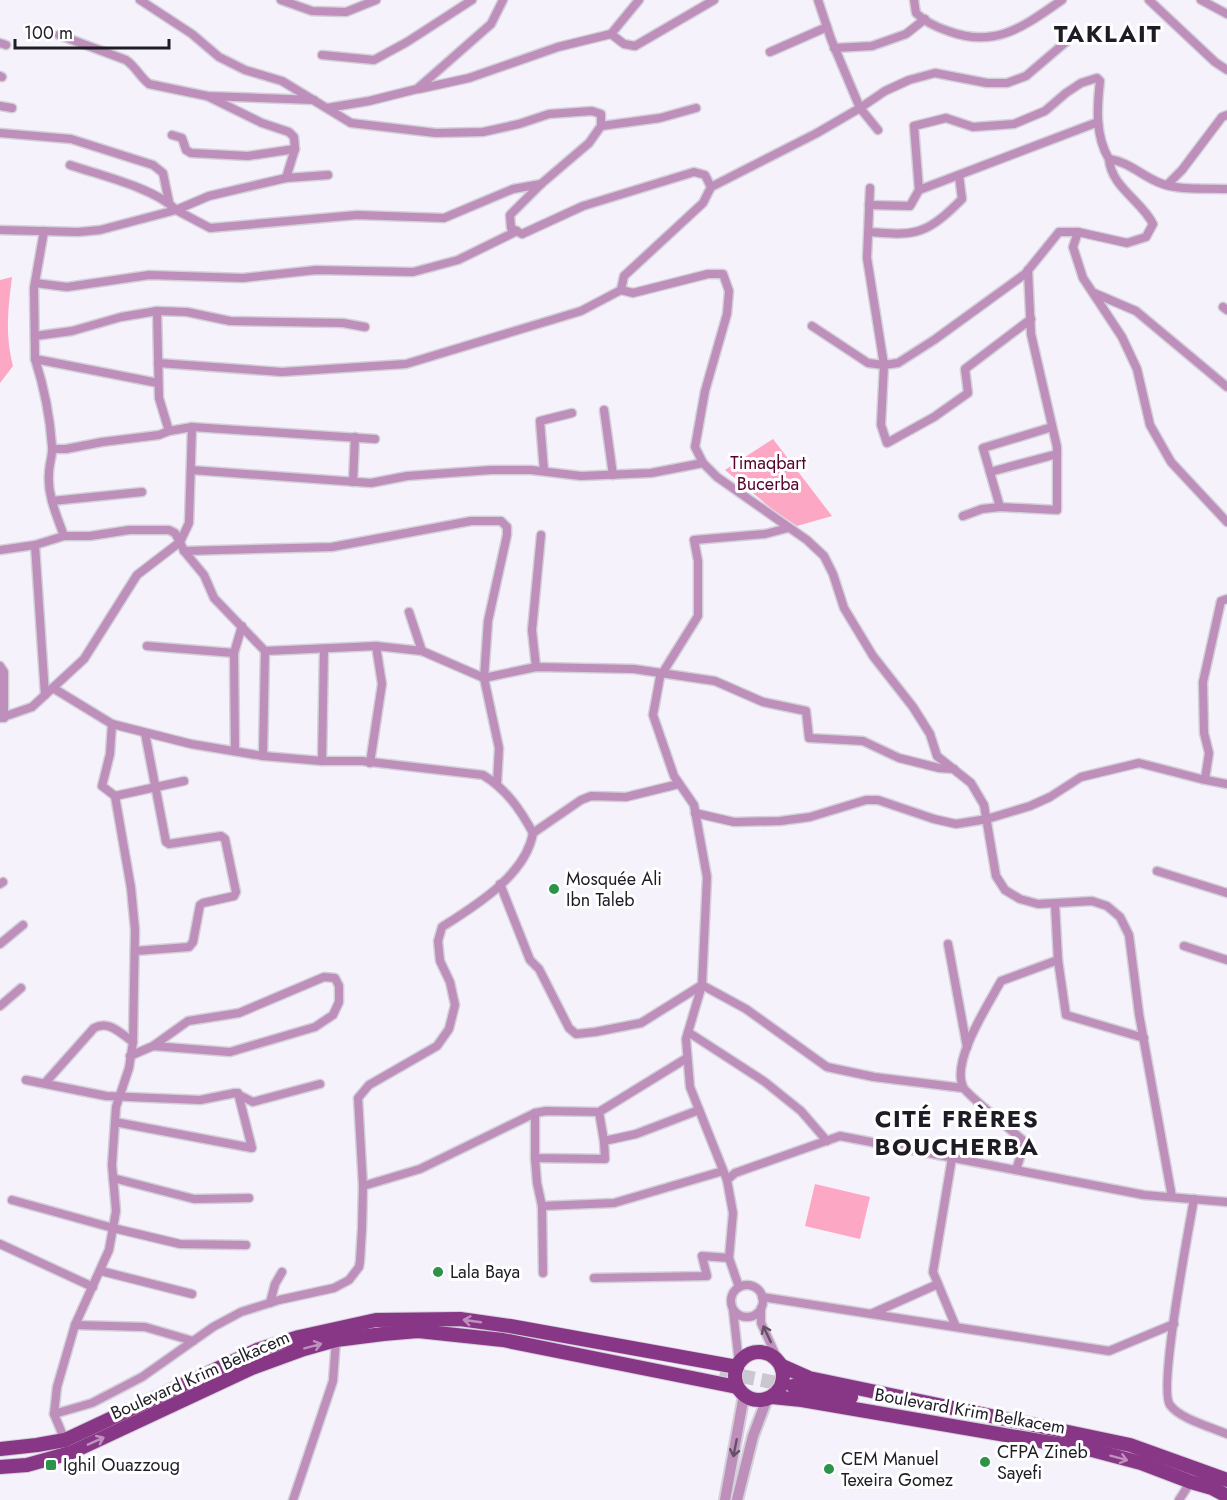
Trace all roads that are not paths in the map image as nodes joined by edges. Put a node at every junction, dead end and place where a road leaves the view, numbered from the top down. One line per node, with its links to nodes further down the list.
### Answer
1 (140, 0): 25 (street)
2 (280, 0): 3 (street)
3 (376, 0)
4 (472, 0): 21 (street)
5 (503, 0): 23 (street)
6 (639, 0): 16 (street)
7 (714, 0): 16 (street)
8 (818, 0): 15 (street)
9 (914, 0): 14 (street)
10 (1062, 0): 14 (street)
11 (1149, 0): 22 (street)
12 (1201, 0): 13 (street)
13 (1227, 14)
14 (925, 19): 19 (street)
15 (827, 27): 19 (street); 20 (street)
16 (611, 34): 23 (street)
17 (59, 35): 24 (street)
18 (1068, 41): 30 (street)
19 (834, 48): 30 (street)
20 (770, 52)
21 (322, 55)
22 (1227, 70)
23 (417, 89): 28 (street)
24 (207, 96): 25 (street); 37 (street)
25 (315, 100): 28 (street)
26 (0, 106): 27 (street)
27 (12, 108)
28 (327, 108): 33 (street)
29 (696, 108): 33 (street)
30 (860, 108): 34 (street); 45 (street)
31 (1227, 115): 44 (street)
32 (1098, 122): 38 (street); 41 (street); 48 (street)
33 (601, 126): 43 (street)
34 (878, 130)
35 (0, 133): 49 (street)
36 (172, 135): 37 (street)
37 (295, 148): 42 (street)
38 (1109, 159): 44 (street); 56 (street)
39 (70, 165): 49 (street)
40 (328, 175): 42 (street)
41 (959, 175): 48 (street); 55 (street)
42 (286, 178): 51 (street)
43 (542, 184): 51 (street); 54 (street)
44 (1167, 184): 47 (street)
45 (711, 187): 54 (street); 59 (street)
46 (870, 188): 50 (street)
47 (1227, 189)
48 (919, 190): 50 (street)
49 (169, 202): 51 (street)
50 (869, 205): 55 (street)
51 (176, 210): 53 (street)
52 (0, 230): 53 (street)
53 (44, 231): 58 (street)
54 (517, 231): 58 (street)
55 (869, 232): 68 (street)
56 (1078, 232): 57 (street); 60 (street)
57 (1028, 270): 62 (street); 68 (street)
58 (35, 283): 65 (street)
59 (621, 290): 67 (street); 80 (street)
60 (1094, 293): 70 (street); 90 (street)
61 (157, 311): 64 (street); 65 (street); 67 (street)
62 (1031, 319): 68 (street); 74 (street)
63 (812, 326): 68 (street)
64 (365, 327)
65 (35, 336): 66 (street)
66 (35, 359): 69 (street); 78 (street)
67 (158, 363): 69 (street)
68 (884, 365)
69 (158, 383): 75 (street)
70 (1227, 387)
71 (604, 410): 84 (street)
72 (572, 413): 82 (street)
73 (192, 427): 75 (street); 76 (street); 81 (street)
74 (1052, 427): 79 (street); 83 (street)
75 (169, 431): 78 (street)
76 (355, 437): 77 (street); 85 (street)
77 (375, 439)
78 (53, 449): 87 (street)
79 (1057, 454): 83 (street); 88 (street)
80 (703, 463): 84 (street); 91 (street)
81 (191, 470): 85 (street); 95 (street)
82 (544, 471): 84 (street); 85 (street)
83 (990, 472): 88 (street)
84 (613, 475)
85 (353, 482)
86 (142, 492): 87 (street)
87 (52, 501): 93 (street)
88 (1000, 507): 89 (street)
89 (963, 516)
90 (1227, 522)
91 (788, 528): 108 (street); 119 (street)
92 (541, 535): 107 (street)
93 (64, 536): 94 (street); 95 (street)
94 (35, 545): 96 (street); 111 (street)
95 (182, 546): 99 (street); 109 (street); 110 (street)
96 (0, 550)
97 (1227, 599): 120 (street)
98 (409, 612): 104 (street)
99 (242, 626): 103 (street); 105 (street)
100 (147, 646): 105 (street)
101 (376, 646): 102 (street); 104 (street); 118 (street)
102 (324, 649): 103 (street); 117 (street)
103 (265, 651): 116 (street)
104 (422, 651): 109 (street)
105 (234, 653): 115 (street)
106 (0, 666): 112 (street)
107 (536, 667): 108 (street); 109 (street)
108 (662, 674): 119 (street); 123 (street)
109 (484, 678): 122 (street)
110 (53, 688): 111 (street); 113 (street)
111 (45, 695): 112 (street)
112 (2, 718)
113 (112, 724): 114 (street); 126 (street)
114 (144, 733): 115 (street); 125 (street)
115 (235, 751): 116 (street)
116 (263, 756): 117 (street)
117 (322, 761): 118 (street)
118 (370, 763): 122 (street)
119 (955, 769): 128 (street)
120 (1205, 779): 124 (street); 128 (street)
121 (184, 781): 125 (street)
122 (497, 784): 129 (street)
123 (679, 784): 127 (street); 129 (street)
124 (1227, 784)
125 (155, 788): 126 (street); 138 (street)
126 (115, 796): 138 (street)
127 (695, 813): 128 (street); 141 (street)
128 (987, 819): 133 (street)
129 (532, 833): 131 (street)
130 (1157, 871): 132 (street)
131 (500, 884): 141 (street); 169 (street)
132 (1227, 893)
133 (1055, 904): 139 (street); 145 (street)
134 (23, 925): 135 (street)
135 (0, 944)
136 (948, 944): 148 (street)
137 (1184, 946): 140 (street)
138 (135, 951): 146 (street)
139 (1058, 960): 145 (street); 148 (street)
140 (1227, 960)
141 (702, 985): 144 (street); 154 (street)
142 (21, 988): 143 (street)
143 (0, 1006)
144 (688, 1032): 150 (street); 162 (street)
145 (1144, 1038): 170 (street)
146 (133, 1042): 149 (street); 152 (street)
147 (153, 1046): 147 (street); 149 (street)
148 (967, 1049): 154 (street)
149 (130, 1056): 156 (street)
150 (687, 1058): 157 (street); 158 (street)
151 (26, 1080): 152 (street)
152 (45, 1083): 156 (street)
153 (320, 1084): 155 (street)
154 (963, 1088): 165 (street)
155 (238, 1093): 156 (street); 160 (street)
156 (120, 1096): 160 (street)
157 (699, 1110): 161 (street); 166 (street)
158 (599, 1112): 159 (street); 161 (street)
159 (535, 1113): 163 (street); 169 (street)
160 (115, 1122): 167 (street)
161 (604, 1141): 163 (street)
162 (827, 1141): 164 (street); 168 (street)
163 (535, 1158): 175 (street)
164 (952, 1158): 165 (street); 184 (street)
165 (1016, 1170): 170 (street)
166 (723, 1171): 168 (street); 175 (street)
167 (113, 1178): 171 (street); 176 (street)
168 (727, 1180): 179 (street)
169 (363, 1186): 189 (street)
170 (1172, 1197): 172 (street)
171 (249, 1198)
172 (1194, 1199): 174 (street); 193 (street)
173 (12, 1200): 176 (street)
174 (1227, 1202)
175 (542, 1206): 182 (street)
176 (113, 1228): 178 (street); 180 (street)
177 (0, 1244): 185 (street)
178 (246, 1245)
179 (729, 1258): 183 (street); 186 (street)
180 (101, 1271): 185 (street); 187 (street)
181 (282, 1272): 189 (street)
182 (543, 1273)
183 (594, 1278)
184 (938, 1284): 192 (street); 196 (street)
185 (93, 1287): 194 (street)
186 (739, 1287): 188 (street); 191 (street)
187 (192, 1294)
188 (762, 1297): 190 (street); 192 (street)
189 (270, 1303): 199 (street)
190 (761, 1308): 191 (street); 201 (street, one-way to 190)
191 (734, 1310): 202 (street)
192 (873, 1313): 196 (street)
193 (1174, 1324): 196 (street); 209 (street)
194 (75, 1325): 199 (street); 207 (street)
195 (510, 1326): 200 (main road); 202 (main road, Boulevard Krim Belkacem); 210 (main road, Boulevard Krim Belkacem, one-way to 210)
196 (956, 1327)
197 (336, 1340): 198 (main road, Boulevard Krim Belkacem); 210 (main road, Boulevard Krim Belkacem, one-way to 197); 217 (street)
198 (503, 1340): 200 (main road); 205 (main road, Boulevard Krim Belkacem)
199 (193, 1341): 207 (street)
200 (586, 1348): 203 (main road)
201 (780, 1363): 202 (main road); 206 (main road); 208 (main road, Boulevard Krim Belkacem)
202 (738, 1365): 205 (main road)
203 (720, 1372)
204 (793, 1386): 208 (main road)
205 (741, 1391): 206 (main road); 218 (street, one-way to 218)
206 (769, 1398): 208 (main road, Boulevard Krim Belkacem); 219 (street)
207 (54, 1414): 210 (street)
208 (1006, 1428): 213 (main road, Boulevard Krim Belkacem); 215 (main road, Boulevard Krim Belkacem, one-way to 215)
209 (1227, 1434)
210 (68, 1446): 211 (main road, Boulevard Krim Belkacem); 212 (main road, Boulevard Krim Belkacem)
211 (0, 1449)
212 (0, 1467)
213 (1197, 1469): 214 (main road, Boulevard Krim Belkacem); 215 (street)
214 (1227, 1480)
215 (1191, 1482): 216 (main road, Boulevard Krim Belkacem); 220 (street)
216 (1227, 1496)
217 (293, 1500)
218 (725, 1500)
219 (737, 1500)
220 (1179, 1500)

